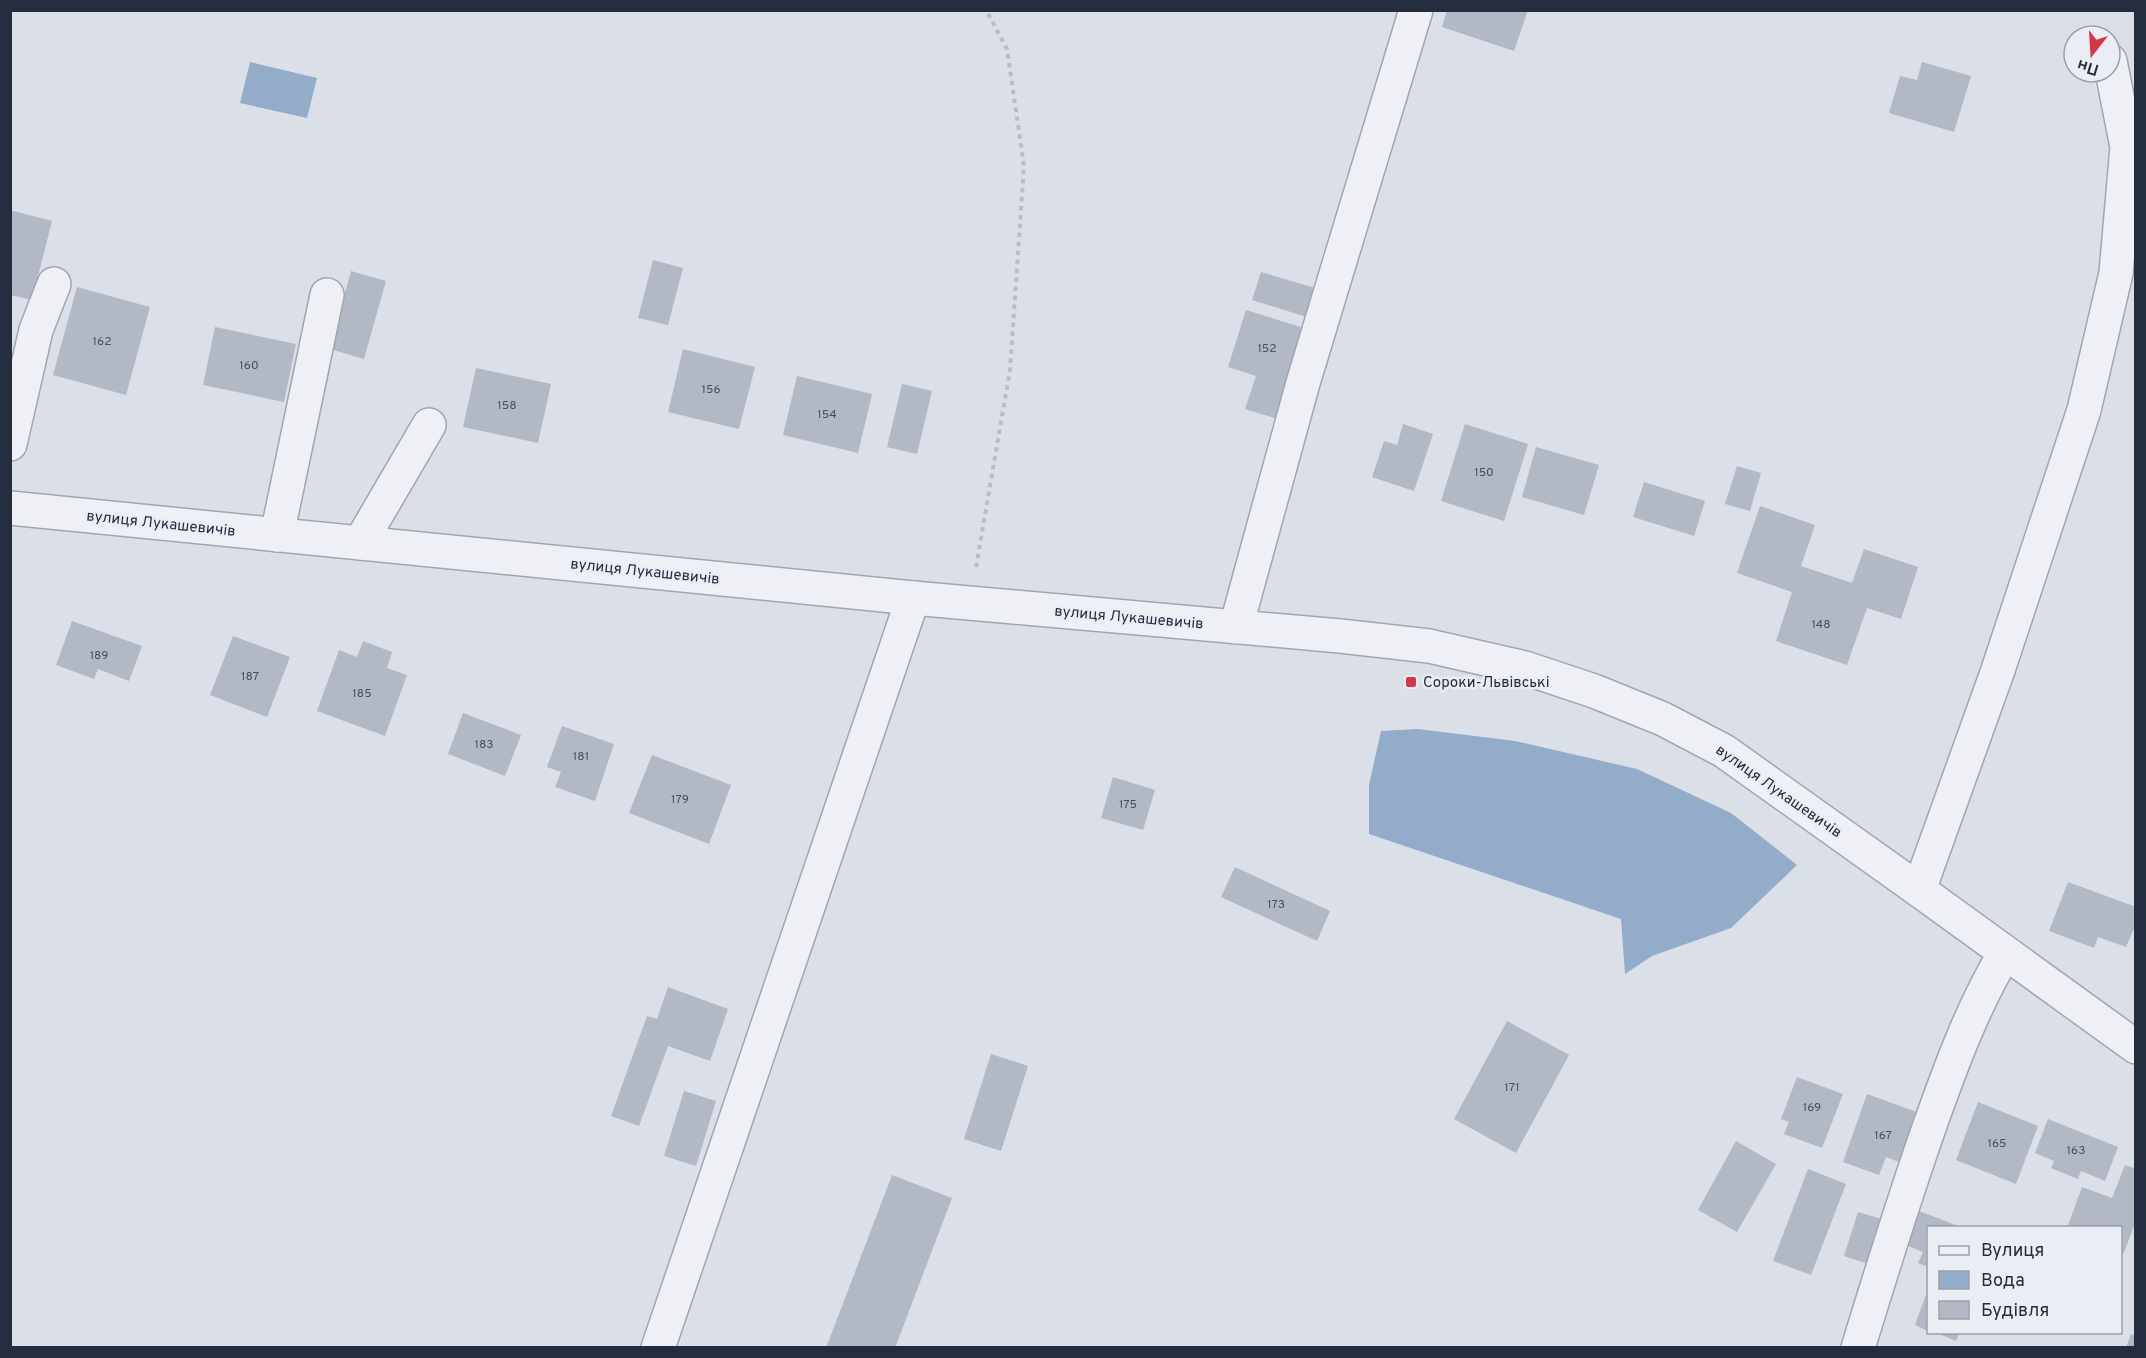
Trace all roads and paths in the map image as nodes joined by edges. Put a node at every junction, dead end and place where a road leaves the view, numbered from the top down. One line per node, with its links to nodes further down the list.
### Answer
1 (986, 10): 12 (path)
2 (1416, 10): 13 (street)
3 (2115, 84): 14 (street)
4 (54, 284): 7 (street)
5 (327, 295): 9 (street)
6 (429, 425): 10 (street)
7 (10, 444)
8 (10, 507): 9 (street, вулиця Лукашевичів)
9 (277, 535): 10 (street, вулиця Лукашевичів)
10 (360, 543): 11 (street, вулиця Лукашевичів)
11 (913, 598): 12 (street, вулиця Лукашевичів); 17 (street)
12 (968, 603): 13 (street, вулиця Лукашевичів)
13 (1236, 627): 14 (street, вулиця Лукашевичів)
14 (1919, 890): 15 (street, вулиця Лукашевичів)
15 (2006, 953): 16 (street, вулиця Лукашевичів); 18 (street)
16 (2136, 1047)
17 (658, 1347)
18 (1858, 1347)

